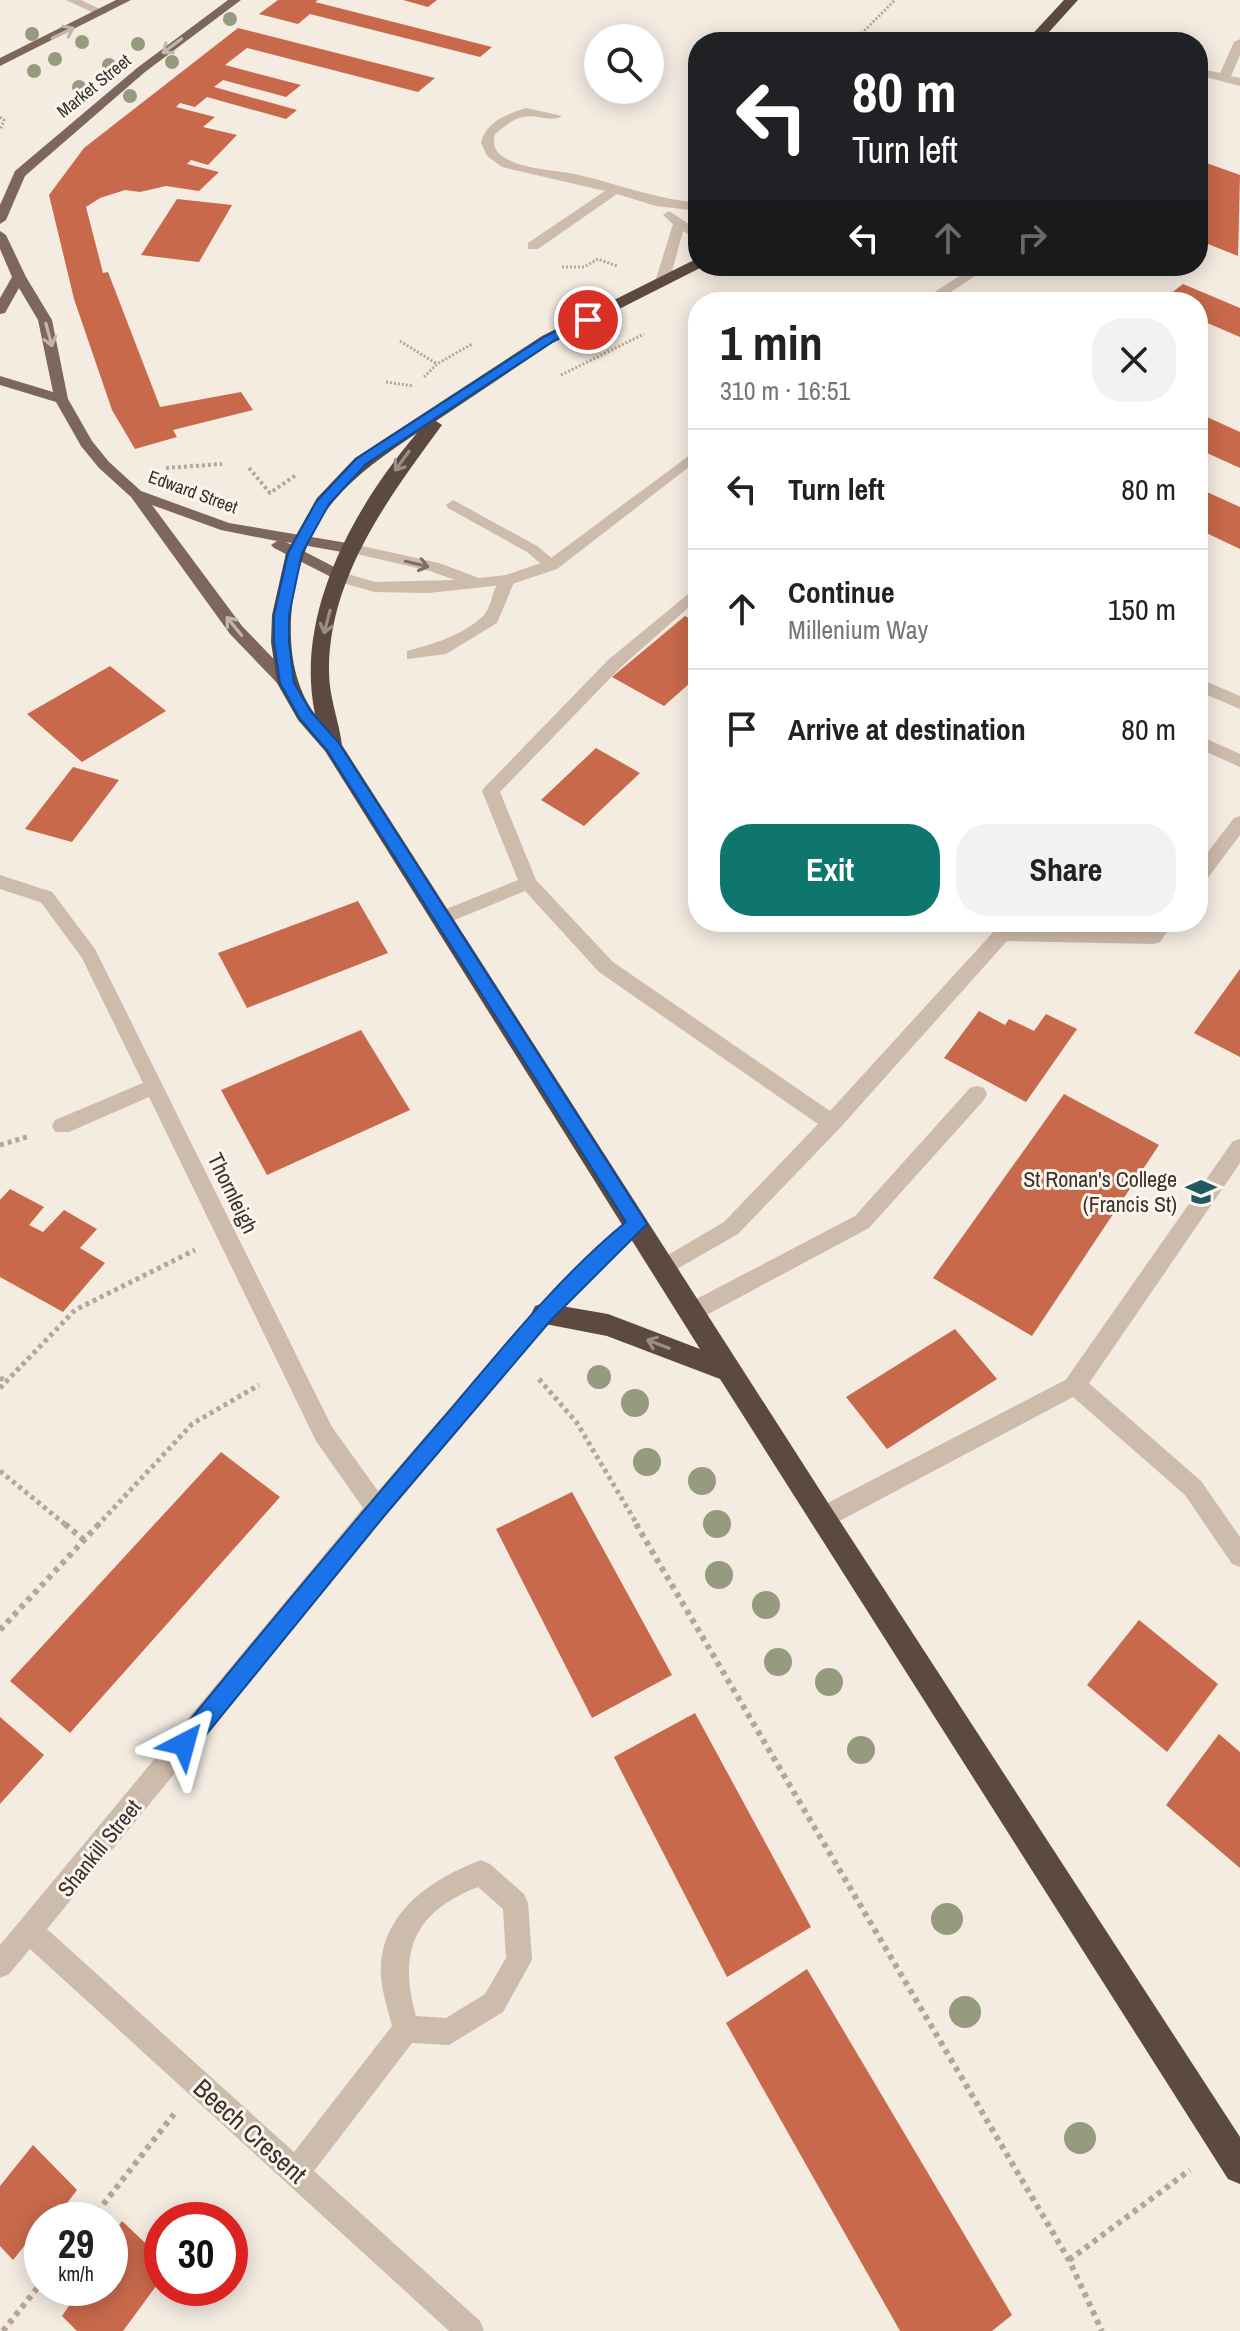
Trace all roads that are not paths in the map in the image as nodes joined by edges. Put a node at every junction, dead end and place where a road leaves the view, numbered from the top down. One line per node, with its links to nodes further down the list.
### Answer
1 (72, 0): 5 (street)
2 (125, 0): 5 (main road)
3 (235, 0): 13 (main road, Market Street, one-way to 13)
4 (1071, 0): 6 (highway)
5 (102, 13): 8 (main road, one-way to 5)
6 (1042, 32)
7 (1240, 42): 10 (street)
8 (0, 63)
9 (1208, 74): 10 (street)
10 (1224, 78): 11 (street)
11 (1240, 82)
12 (556, 116): 15 (street)
13 (19, 174): 14 (main road); 20 (main road, Market Street)
14 (0, 176)
15 (616, 189): 16 (street); 24 (street)
16 (656, 202): 17 (street); 21 (street)
17 (681, 205): 18 (street); 19 (street)
18 (688, 206)
19 (688, 209)
20 (0, 220)
21 (679, 225): 22 (street); 28 (street)
22 (688, 230)
23 (0, 235): 27 (main road)
24 (533, 246)
25 (688, 268): 28 (highway)
26 (968, 276): 29 (street)
27 (19, 277): 30 (main road); 32 (main road, one-way to 32)
28 (662, 282): 33 (highway)
29 (942, 292)
30 (0, 310)
31 (0, 380): 32 (main road)
32 (61, 399): 35 (main road, Edward Street)
33 (454, 402): 37 (highway); 38 (highway, one-way to 38)
34 (688, 461): 39 (street)
35 (136, 494): 37 (main road, Edward Street); 45 (main road, one-way to 35)
36 (453, 505): 39 (street)
37 (298, 546): 38 (main road, Edward Street); 40 (main road, Edward Street); 45 (highway)
38 (353, 549): 40 (highway); 42 (street, one-way to 42)
39 (552, 565): 41 (street)
40 (341, 577): 42 (street); 48 (highway, one-way to 48)
41 (507, 580): 42 (street); 44 (street)
42 (481, 583)
43 (688, 600): 54 (street)
44 (413, 655)
45 (287, 683): 48 (highway)
46 (1208, 689): 47 (street)
47 (1240, 703)
48 (332, 746): 55 (highway)
49 (1208, 746): 50 (street)
50 (1240, 761)
51 (1240, 822): 52 (street)
52 (1208, 865)
53 (0, 882): 57 (street, Thornleigh)
54 (528, 883): 55 (street); 59 (street)
55 (440, 919): 62 (highway)
56 (1158, 932): 59 (street)
57 (154, 1087): 60 (street); 68 (street, Thornleigh)
58 (977, 1094): 64 (street)
59 (832, 1123): 63 (street)
60 (62, 1126)
61 (1240, 1147): 67 (street)
62 (637, 1224): 63 (highway); 65 (street, Shankill Street)
63 (663, 1268): 64 (highway)
64 (692, 1312): 66 (highway)
65 (544, 1314): 66 (highway, one-way to 65); 68 (street, Shankill Street)
66 (731, 1372): 69 (highway)
67 (1075, 1385): 69 (street); 70 (street)
68 (377, 1509): 71 (street, Shankill Street)
69 (822, 1518): 74 (highway)
70 (1240, 1556)
71 (30, 1931): 72 (street, Shankill Street); 75 (street, Beech Cresent)
72 (0, 1965)
73 (406, 2029): 73 (street); 75 (street)
74 (1232, 2155)
75 (296, 2172): 76 (street, Beech Cresent)
76 (470, 2331)

